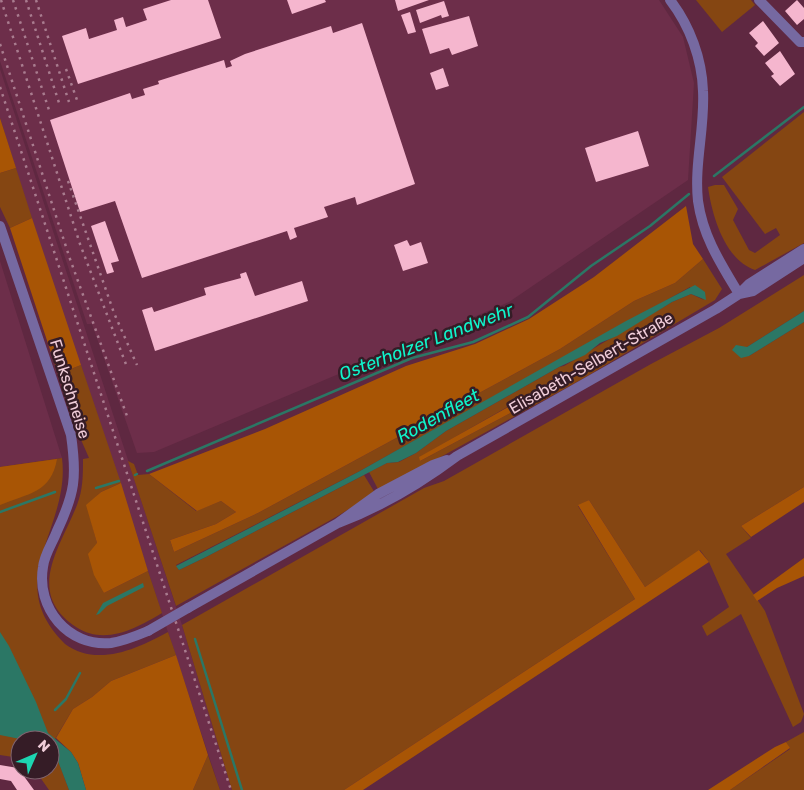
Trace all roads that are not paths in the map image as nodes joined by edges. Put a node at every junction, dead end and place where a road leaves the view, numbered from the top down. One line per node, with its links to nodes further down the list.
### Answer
1 (670, 0): 7 (street)
2 (759, 0): 3 (street)
3 (802, 42)
4 (0, 226): 8 (street, Funkschneise, bridge)
5 (804, 249): 7 (street, Elisabeth-Selbert-Straße)
6 (804, 258): 7 (street, Elisabeth-Selbert-Straße)
7 (740, 294): 8 (street, Elisabeth-Selbert-Straße)
8 (188, 608)

